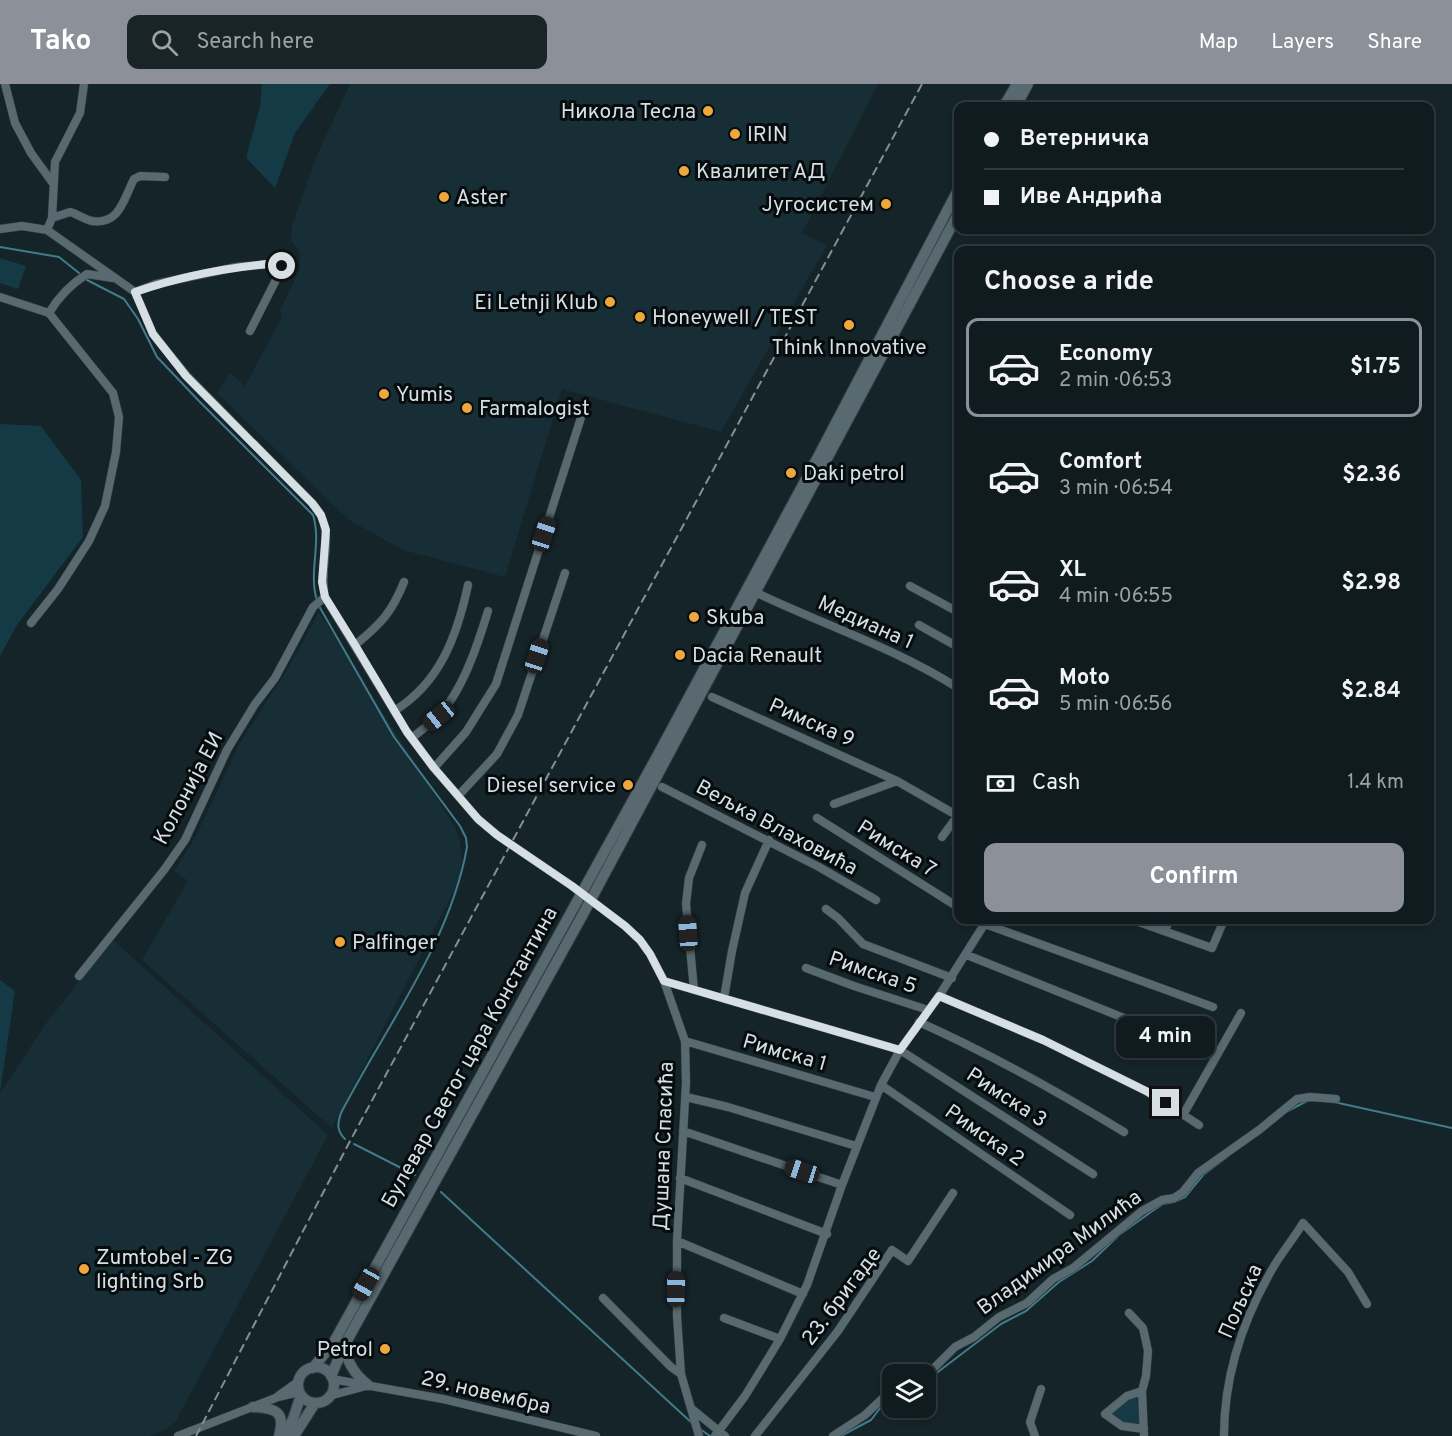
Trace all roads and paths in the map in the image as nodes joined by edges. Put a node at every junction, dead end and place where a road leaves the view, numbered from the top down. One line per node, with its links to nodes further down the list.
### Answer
1 (4, 84): 5 (street); 9 (street)
2 (84, 84): 9 (street)
3 (1017, 84): 6 (main road)
4 (1028, 84): 7 (main road)
5 (0, 86)
6 (1006, 102)
7 (1018, 102)
8 (165, 177): 11 (street)
9 (52, 182): 11 (street)
10 (954, 198): 48 (main road, Булевар Светог цара Константина)
11 (52, 218): 14 (street)
12 (954, 222): 25 (main road, Булевар Светог цара Константина)
13 (0, 229): 14 (street)
14 (47, 230): 15 (street)
15 (123, 281): 16 (street); 18 (street)
16 (135, 292): 19 (street); 26 (street)
17 (0, 297): 18 (street)
18 (49, 313): 29 (street)
19 (250, 331)
20 (585, 405): 37 (street)
21 (565, 573): 40 (street)
22 (404, 582): 31 (street)
23 (468, 585): 35 (street)
24 (910, 586): 27 (street)
25 (757, 592): 33 (street, Медиана 1); 48 (main road, Булевар Светог цара Константина)
26 (322, 599): 31 (street, Душана Спасића); 60 (street, Колонија ЕИ)
27 (954, 610)
28 (488, 611): 36 (street)
29 (32, 623)
30 (920, 625): 32 (street)
31 (355, 645): 35 (street, Душана Спасића)
32 (954, 645)
33 (954, 686)
34 (712, 697): 38 (street, Римска 9)
35 (394, 711): 36 (street, Душана Спасића)
36 (411, 738): 37 (street, Душана Спасића)
37 (434, 768): 40 (street, Душана Спасића)
38 (897, 781): 41 (street); 42 (street, Римска 9)
39 (662, 787): 46 (street, Вељка Влаховића)
40 (458, 796): 48 (street, Душана Спасића)
41 (834, 804)
42 (954, 814)
43 (817, 818): 50 (street, Римска 7)
44 (954, 823): 45 (street, Римска 9)
45 (942, 837)
46 (769, 840): 49 (street, Вељка Влаховића); 65 (street)
47 (702, 845): 63 (street)
48 (587, 896): 62 (street, Душана Спасића); 95 (main road, Булевар Светог цара Константина); 97 (main road, Булевар Светог цара Константина)
49 (876, 900)
50 (954, 904)
51 (826, 909): 61 (street)
52 (982, 924): 58 (street)
53 (992, 924): 66 (street)
54 (1146, 924): 57 (street)
55 (1168, 924): 57 (street)
56 (1222, 924): 57 (street)
57 (1165, 930)
58 (967, 955): 61 (street); 72 (street)
59 (806, 968): 67 (street, Римска 5)
60 (79, 976)
61 (952, 978): 64 (street)
62 (664, 981): 63 (street, Римска 3); 70 (street, Душана Спасића)
63 (694, 990): 65 (street, Римска 3)
64 (939, 996): 67 (street); 77 (street)
65 (724, 998): 71 (street, Римска 3)
66 (1213, 1007)
67 (928, 1010): 69 (street)
68 (1241, 1013): 72 (street)
69 (919, 1022): 71 (street); 80 (street)
70 (685, 1041): 74 (street, Душана Спасића); 75 (street, Римска 1)
71 (900, 1050): 73 (street); 82 (street, Римска 3)
72 (1216, 1054): 77 (street)
73 (881, 1085): 75 (street); 86 (street, Римска 2)
74 (686, 1097): 79 (street, Душана Спасића); 81 (street)
75 (875, 1097): 81 (street)
76 (1336, 1099): 96 (street, Владимира Милића)
77 (1183, 1115): 78 (street)
78 (1198, 1125)
79 (682, 1131): 83 (street, Душана Спасића); 84 (street)
80 (1124, 1132)
81 (856, 1146): 84 (street)
82 (1094, 1174)
83 (680, 1178): 87 (street); 88 (street, Душана Спасића)
84 (842, 1185): 87 (street)
85 (953, 1192): 116 (street, 23. бригаде)
86 (1070, 1215)
87 (827, 1234): 89 (street)
88 (677, 1241): 89 (street); 98 (street, Душана Спасића)
89 (803, 1294): 94 (street)
90 (603, 1298): 98 (street)
91 (1367, 1304): 119 (street, Пољска)
92 (1129, 1313): 103 (street)
93 (724, 1318): 94 (street)
94 (780, 1339): 110 (street)
95 (344, 1346): 99 (main road, Булевар Светог цара Константина); 100 (main road)
96 (936, 1366)
97 (314, 1368): 99 (main road); 102 (main road)
98 (681, 1374): 108 (street, Душана Спасића)
99 (331, 1378): 100 (street, 29. новембра); 104 (main road)
100 (368, 1385): 104 (street, 29. новембра); 115 (street, 29. новембра)
101 (1041, 1389): 118 (street)
102 (300, 1390): 106 (main road); 107 (street); 113 (main road)
103 (1142, 1391): 109 (street); 109 (street)
104 (329, 1396): 106 (main road)
105 (882, 1399): 117 (street)
106 (315, 1403): 114 (main road)
107 (253, 1407): 112 (street); 113 (main road)
108 (692, 1409): 110 (street); 111 (street, Душана Спасића)
109 (1144, 1432)
110 (719, 1434)
111 (698, 1435)
112 (178, 1436)
113 (281, 1436)
114 (294, 1436)
115 (596, 1436)
116 (755, 1436)
117 (833, 1436)
118 (1035, 1436)
119 (1224, 1436)

